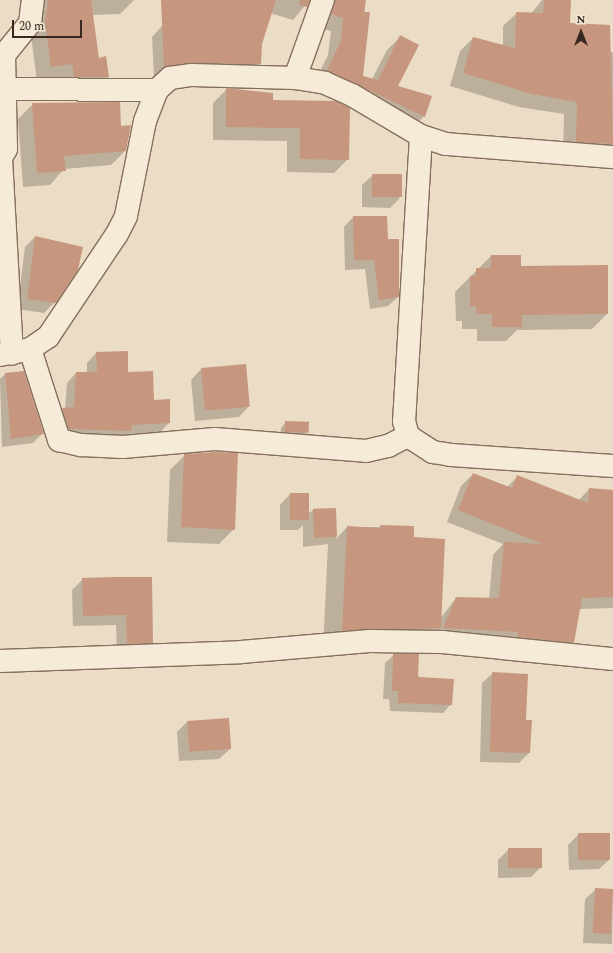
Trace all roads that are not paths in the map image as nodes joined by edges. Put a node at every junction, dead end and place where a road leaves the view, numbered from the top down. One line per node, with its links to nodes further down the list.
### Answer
1 (33, 0): 4 (street)
2 (323, 0): 3 (street)
3 (295, 78): 5 (street); 6 (street)
4 (5, 89): 5 (street); 8 (street)
5 (157, 90): 9 (street)
6 (421, 136): 7 (street); 10 (street)
7 (613, 157)
8 (1, 159): 9 (street)
9 (14, 352): 10 (street)
10 (408, 436): 11 (street)
11 (613, 466)
12 (613, 659): 13 (street)
13 (0, 661)

